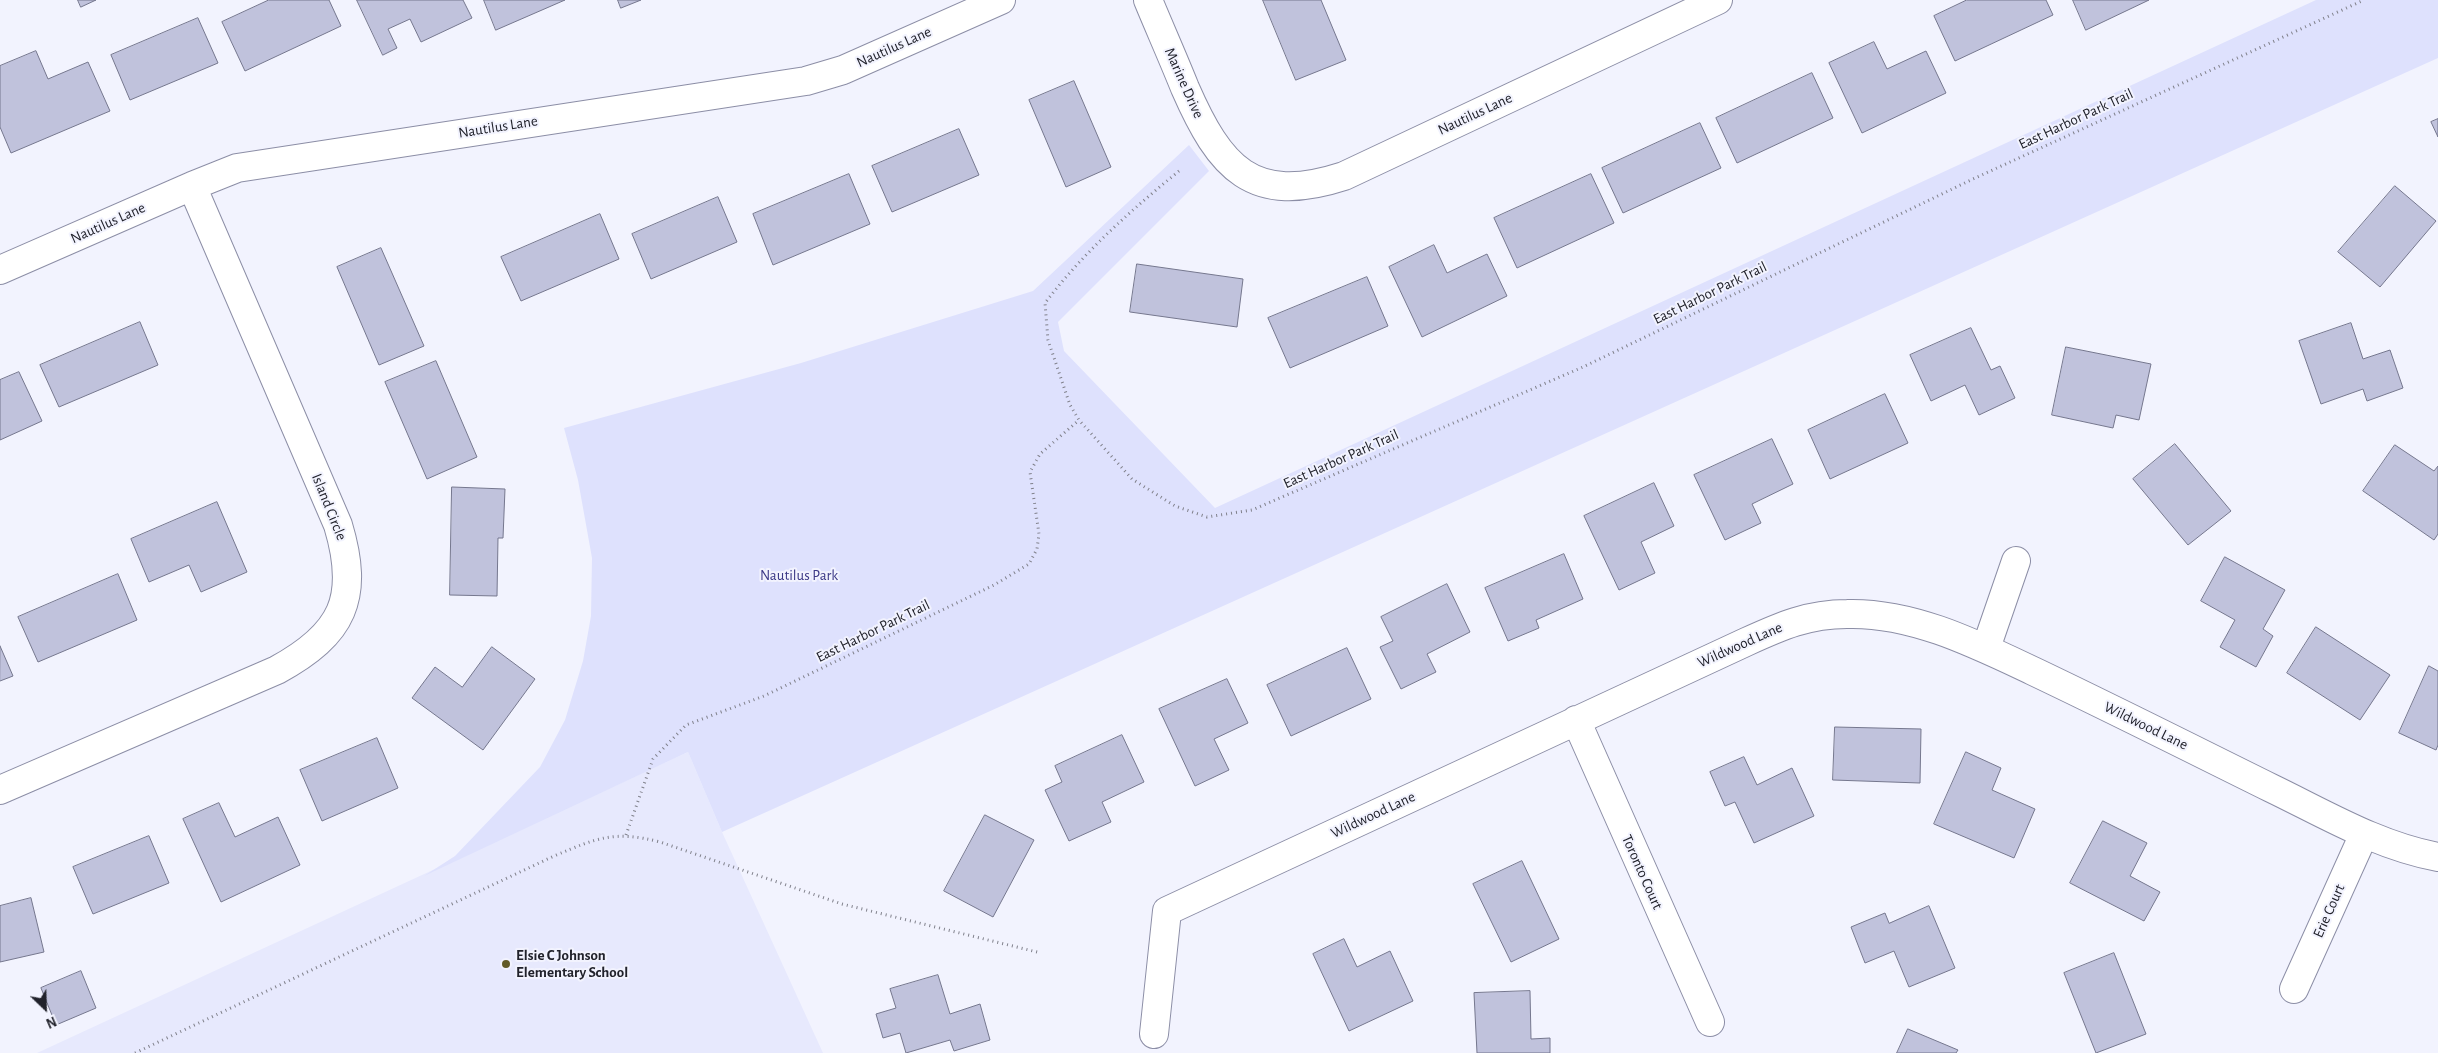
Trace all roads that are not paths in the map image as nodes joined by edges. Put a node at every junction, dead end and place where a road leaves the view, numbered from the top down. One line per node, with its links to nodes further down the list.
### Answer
1 (1001, 0): 6 (street, Nautilus Lane)
2 (1148, 0): 5 (street, Marine Drive)
3 (1718, 0): 4 (street, Nautilus Lane)
4 (1690, 6): 5 (street, Nautilus Lane)
5 (1228, 162)
6 (192, 186): 7 (street, Nautilus Lane); 11 (street, Island Circle)
7 (0, 270)
8 (2016, 561): 9 (street)
9 (1986, 648): 10 (street, Wildwood Lane); 12 (street, Wildwood Lane)
10 (1576, 720): 15 (street, Toronto Court); 16 (street, Wildwood Lane)
11 (0, 790)
12 (2364, 834): 13 (street, Wildwood Lane); 14 (street, Erie Court)
13 (2438, 857)
14 (2294, 989)
15 (1710, 1022)
16 (1154, 1034)

